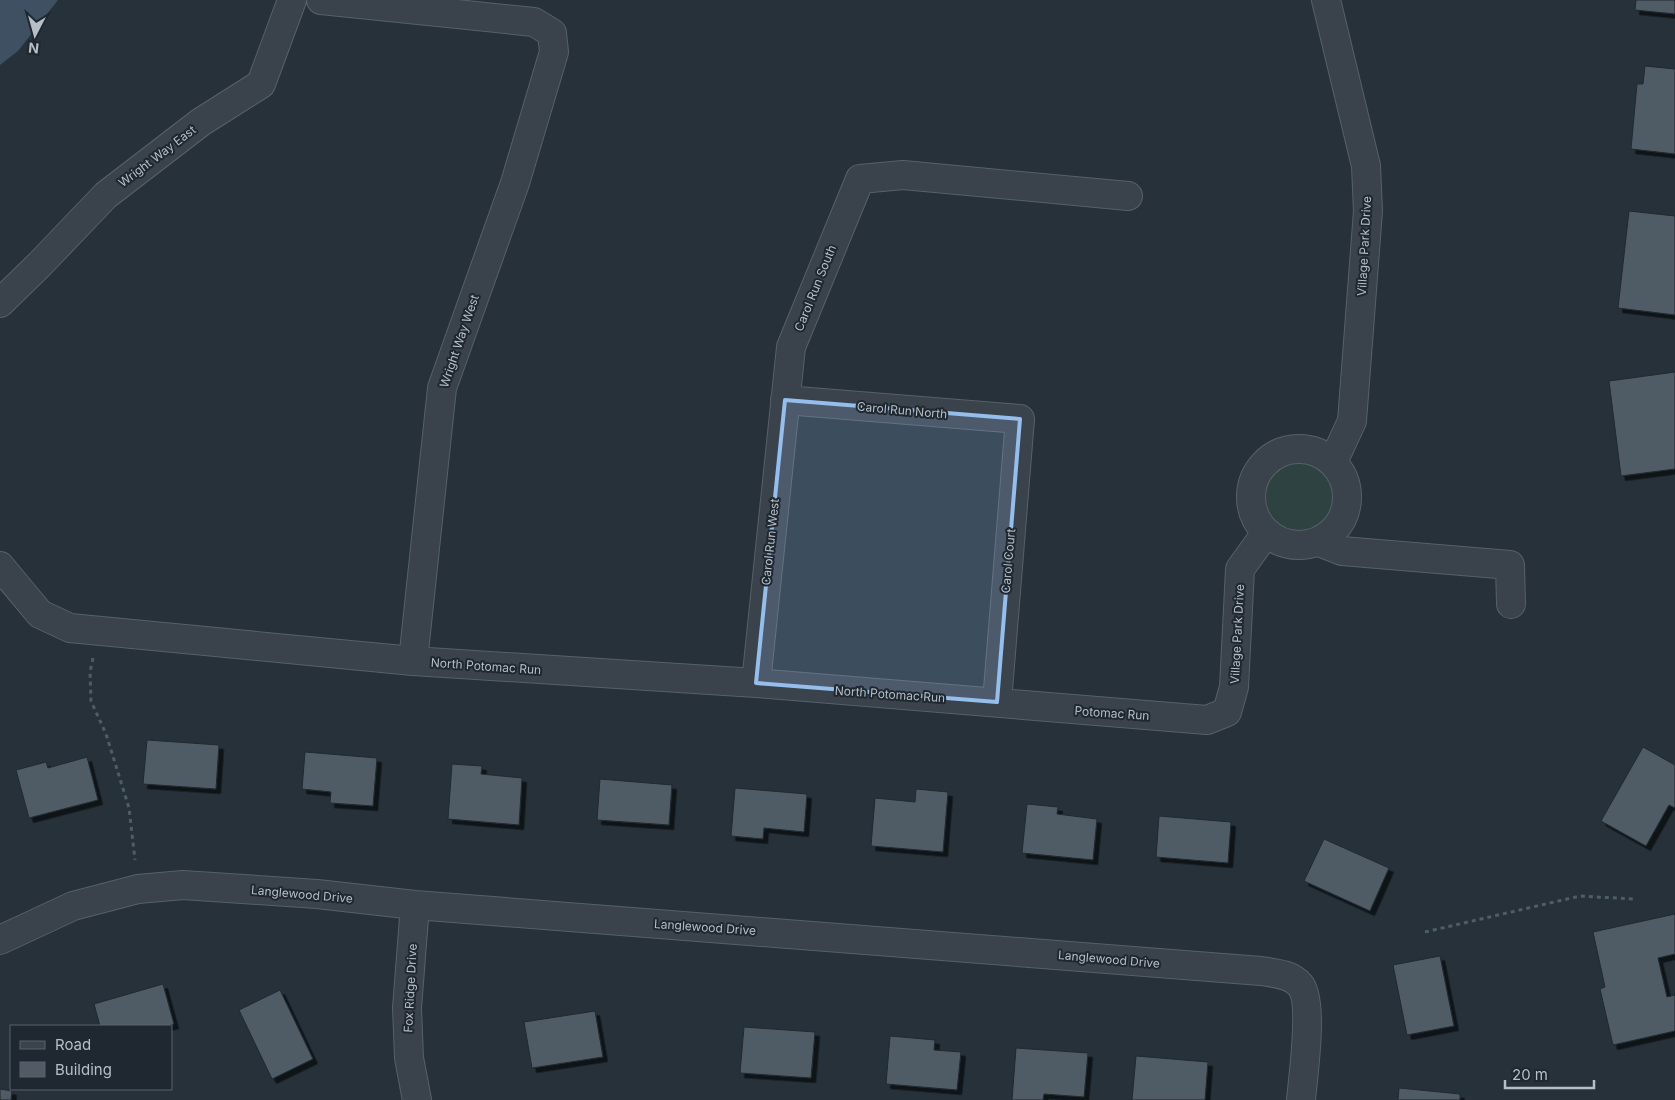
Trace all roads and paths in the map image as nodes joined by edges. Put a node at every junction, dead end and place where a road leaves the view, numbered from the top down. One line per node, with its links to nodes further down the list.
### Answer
1 (292, 0): 5 (street, Wright Way East)
2 (321, 0): 14 (street, Wright Way West)
3 (1326, 0): 8 (street, Village Park Drive)
4 (1128, 196): 6 (street, Carol Run South)
5 (0, 303)
6 (784, 400): 7 (street, Carol Run North); 15 (street, Carol Run West)
7 (1020, 419): 16 (street, Carol Court)
8 (1333, 462): 9 (street); 10 (street)
9 (1266, 532): 10 (street); 17 (street, Village Park Drive)
10 (1319, 542): 12 (street)
11 (0, 566): 13 (street, North Potomac Run)
12 (1512, 604)
13 (98, 631): 14 (street, North Potomac Run); 18 (path)
14 (413, 661): 15 (street, North Potomac Run)
15 (756, 683): 16 (street, North Potomac Run)
16 (997, 702): 17 (street, Potomac Run)
17 (1227, 712)
18 (138, 890): 20 (street, Langlewood Drive); 22 (street, Langlewood Drive)
19 (1634, 899): 21 (path)
20 (415, 905): 23 (street, Fox Ridge Drive); 24 (street, Langlewood Drive)
21 (1425, 932)
22 (0, 940)
23 (417, 1100)
24 (1301, 1100)

